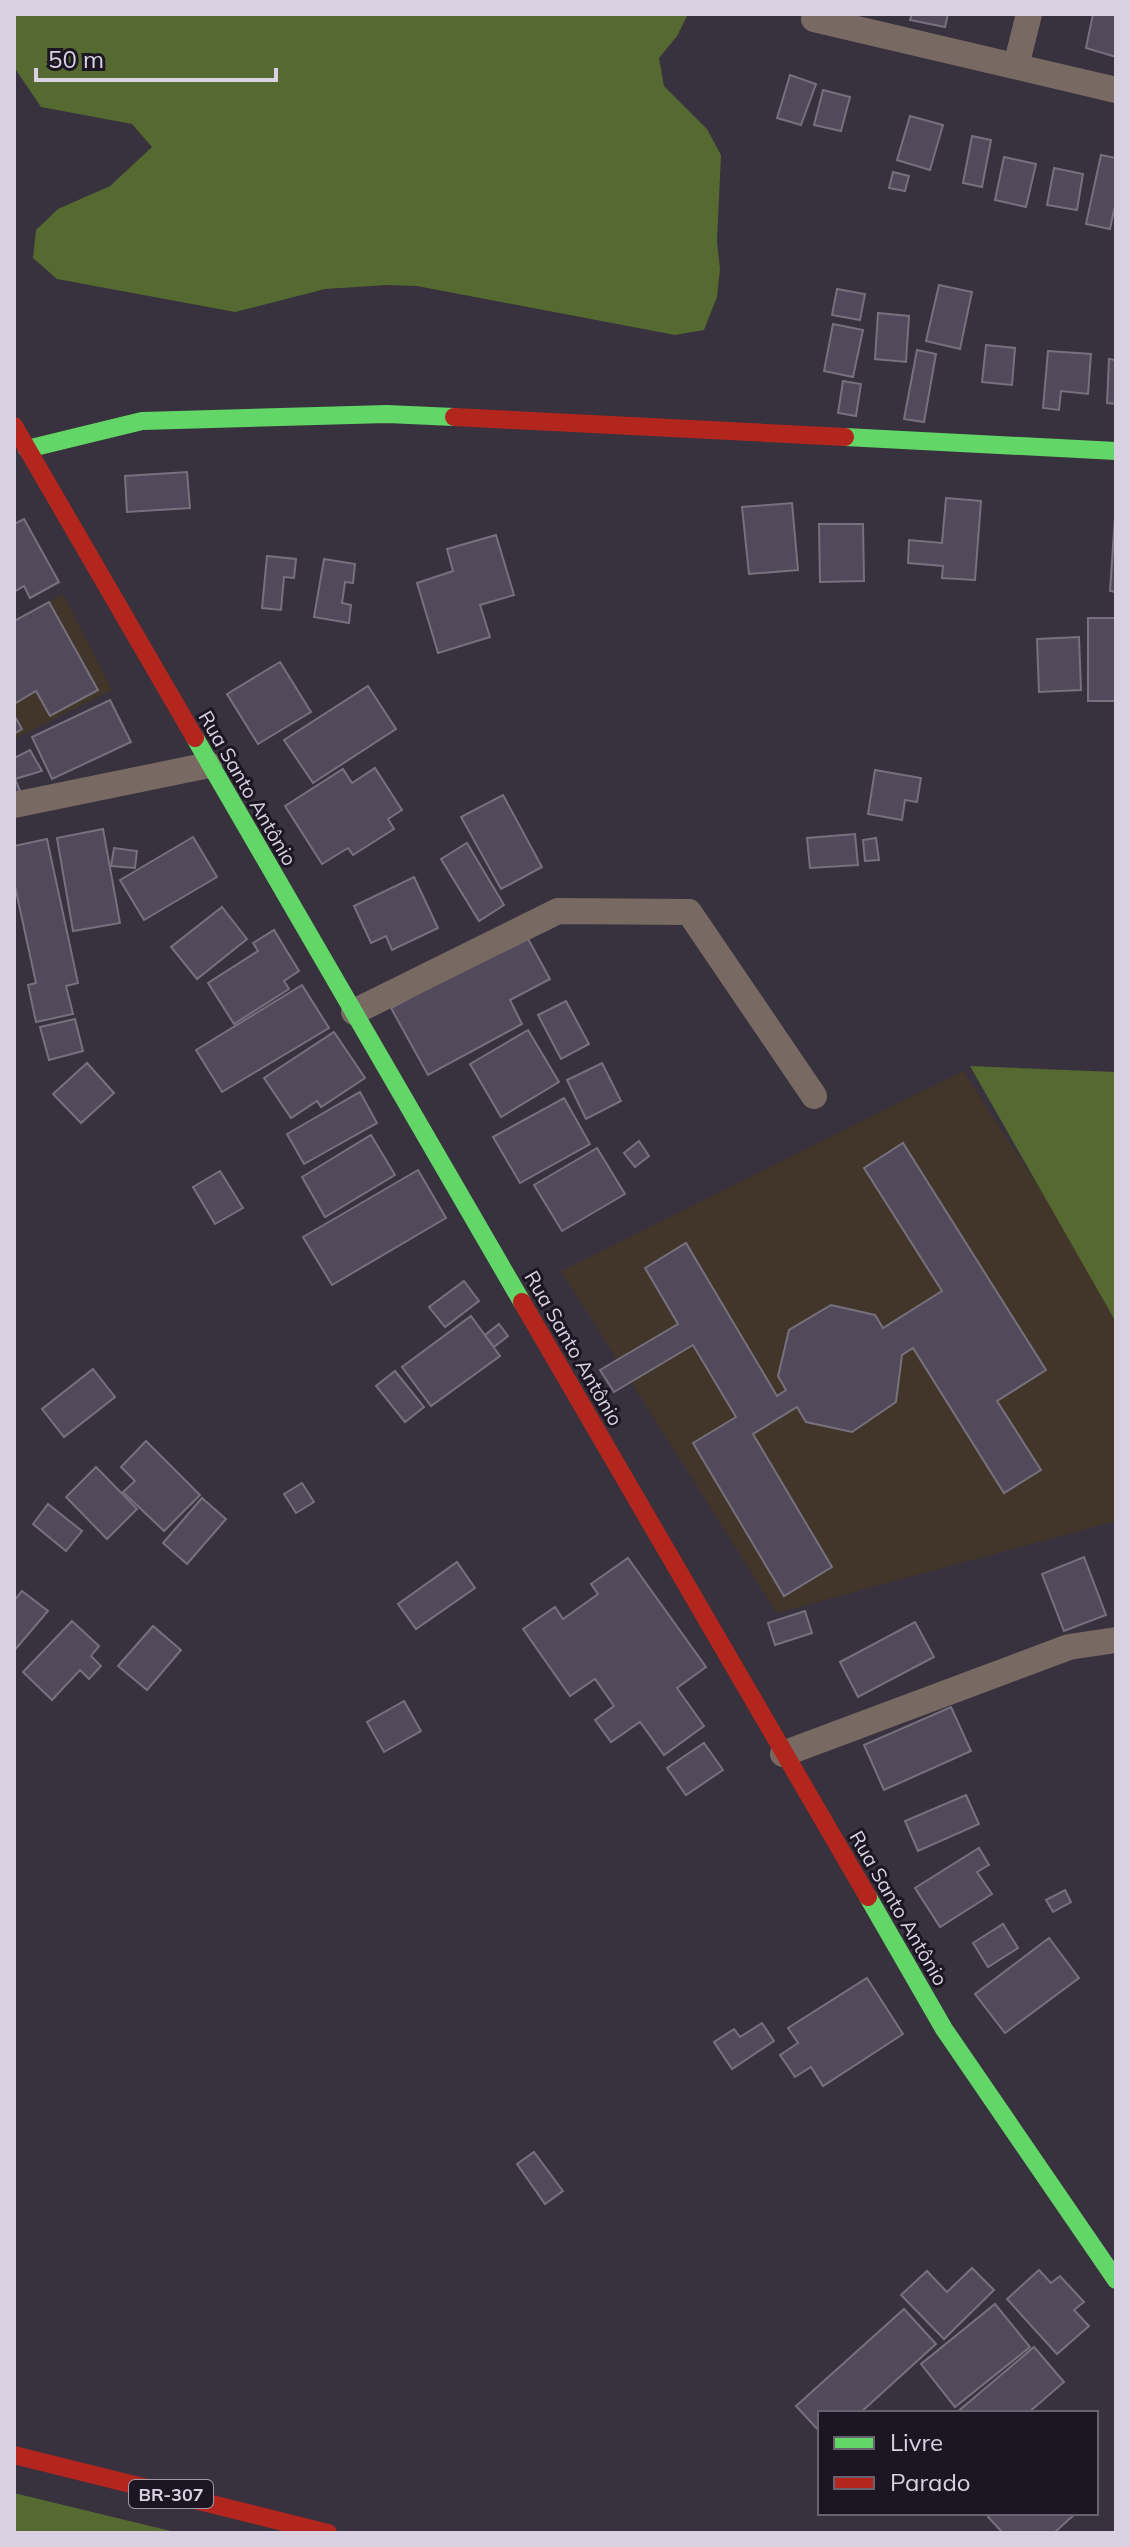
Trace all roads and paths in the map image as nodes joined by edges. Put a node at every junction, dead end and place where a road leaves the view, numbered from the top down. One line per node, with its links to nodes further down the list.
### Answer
1 (1029, 14): 3 (street)
2 (814, 19): 3 (street)
3 (1016, 66): 4 (street)
4 (1116, 90)
5 (14, 426): 6 (street, Rua Santo Antônio)
6 (27, 449): 7 (street); 8 (street, Rua Santo Antônio)
7 (1116, 451)
8 (209, 765): 9 (street); 10 (street, Rua Santo Antônio)
9 (14, 805)
10 (354, 1012): 11 (street); 13 (street, Rua Santo Antônio)
11 (814, 1096)
12 (1116, 1640): 13 (street)
13 (783, 1754): 14 (street, Rua Santo Antônio)
14 (1116, 2280)
15 (14, 2455): 16 (street, BR-307)
16 (328, 2533)

